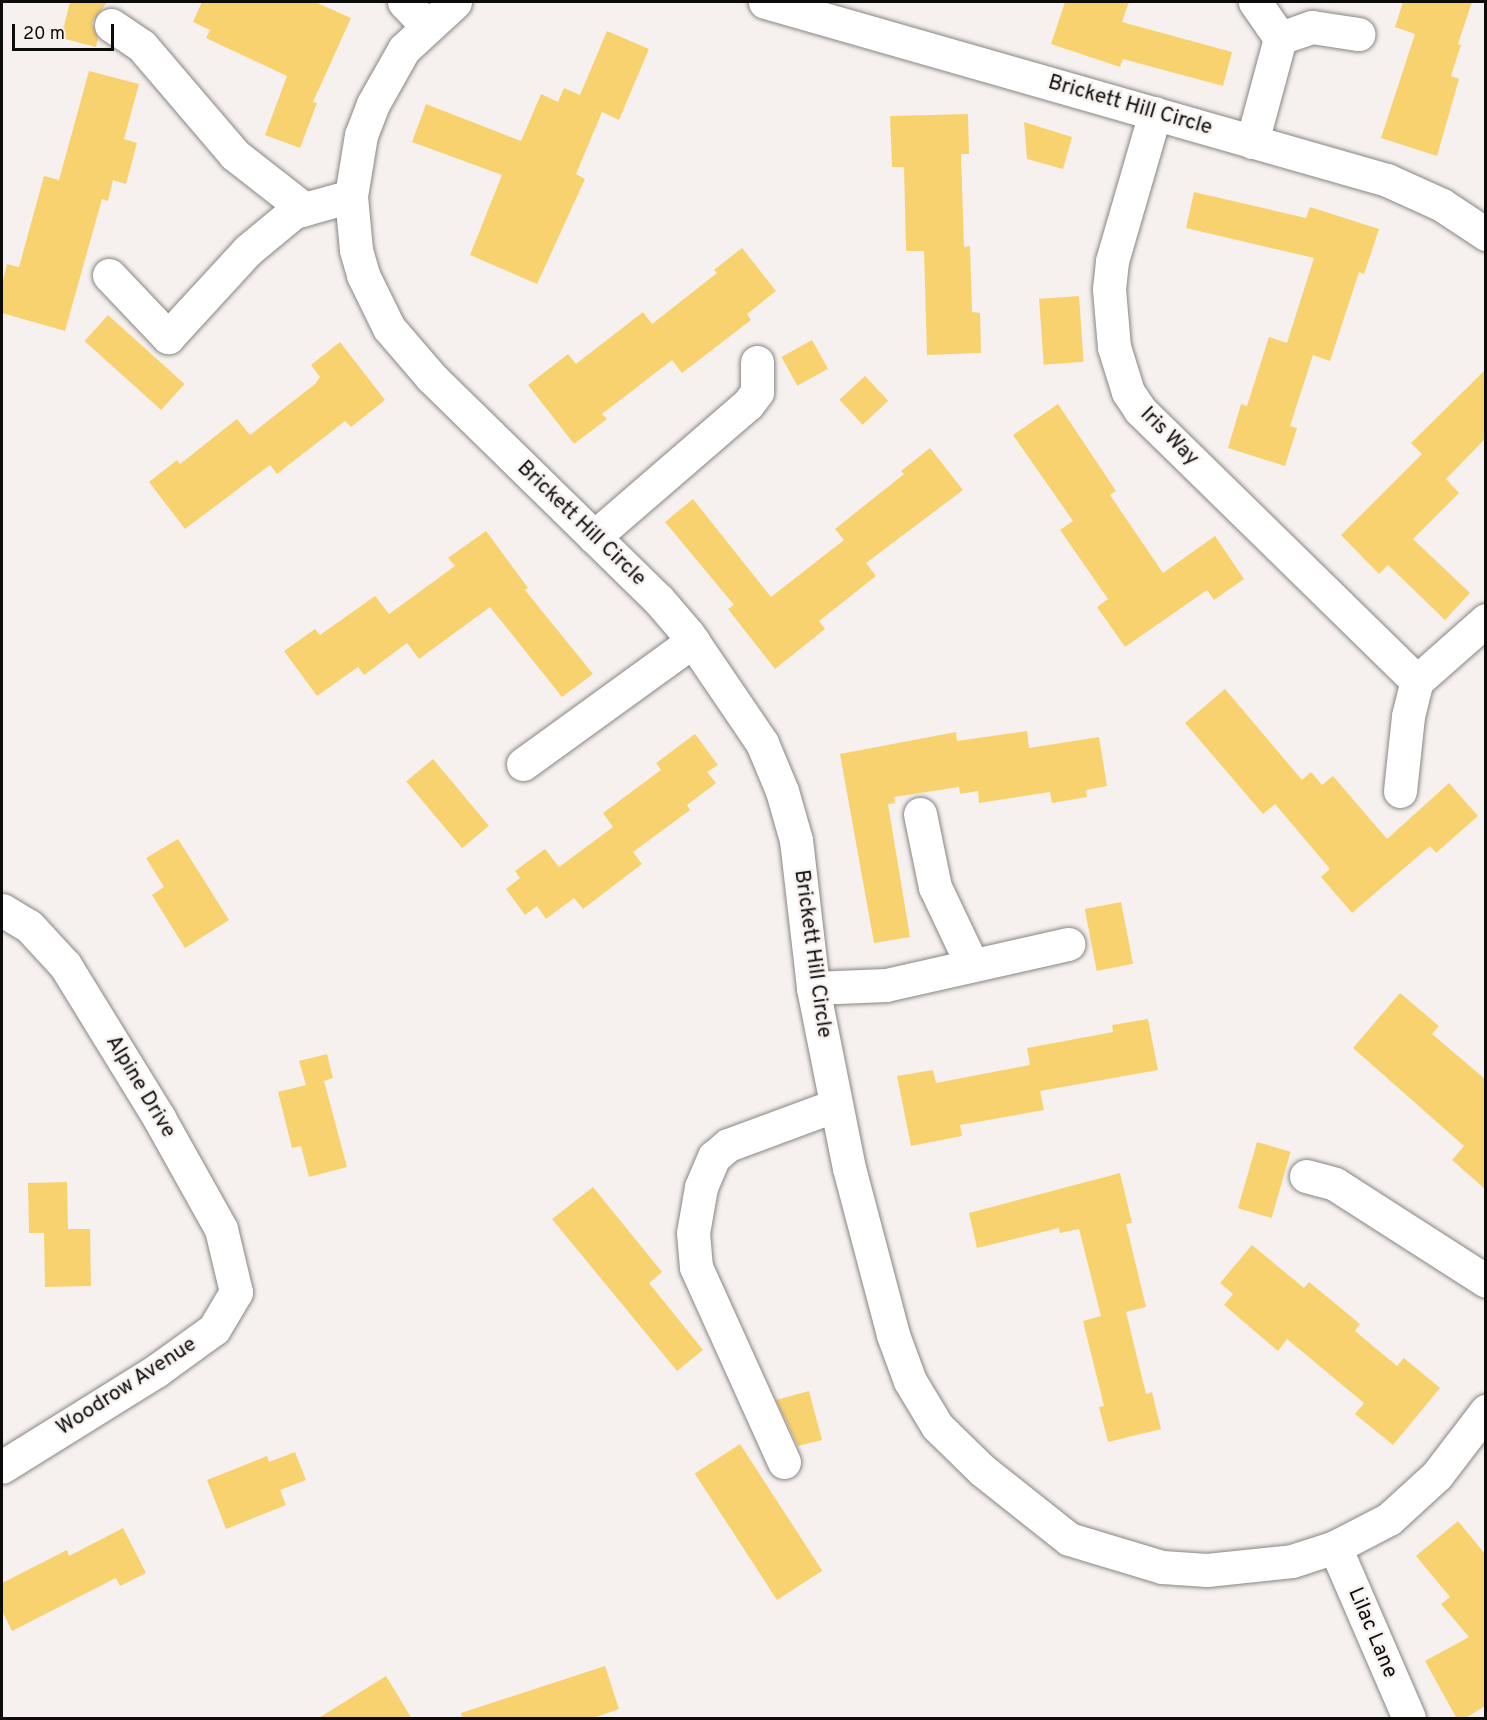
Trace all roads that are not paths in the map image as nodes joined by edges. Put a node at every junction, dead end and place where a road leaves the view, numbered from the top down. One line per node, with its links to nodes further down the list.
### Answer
1 (455, 2): 4 (street, Brickett Hill Circle)
2 (765, 2): 8 (street, Brickett Hill Circle)
3 (1255, 2): 7 (street)
4 (415, 13): 10 (street, Brickett Hill Circle)
5 (111, 25): 11 (street)
6 (1358, 34): 7 (street)
7 (1280, 38): 9 (street)
8 (1155, 114): 9 (street, Brickett Hill Circle); 18 (street, Iris Way)
9 (1252, 142): 12 (street, Brickett Hill Circle)
10 (351, 196): 11 (street); 15 (street, Brickett Hill Circle)
11 (304, 209): 13 (street)
12 (1485, 234)
13 (109, 275)
14 (757, 362): 15 (street)
15 (594, 537): 17 (street, Brickett Hill Circle)
16 (1485, 620): 18 (street)
17 (693, 641): 19 (street); 25 (street, Brickett Hill Circle)
18 (1417, 681): 20 (street)
19 (522, 764)
20 (1400, 791)
21 (920, 814): 24 (street)
22 (2, 910): 29 (street, Alpine Drive)
23 (1068, 944): 24 (street)
24 (972, 965): 25 (street)
25 (813, 988): 26 (street, Brickett Hill Circle)
26 (836, 1105): 31 (street); 33 (street, Brickett Hill Circle)
27 (1306, 1176): 28 (street)
28 (1485, 1281)
29 (236, 1292): 32 (street, Woodrow Avenue)
30 (1485, 1411): 33 (street, Brickett Hill Circle)
31 (784, 1462)
32 (2, 1467)
33 (1335, 1547): 34 (street, Lilac Lane)
34 (1409, 1719)

